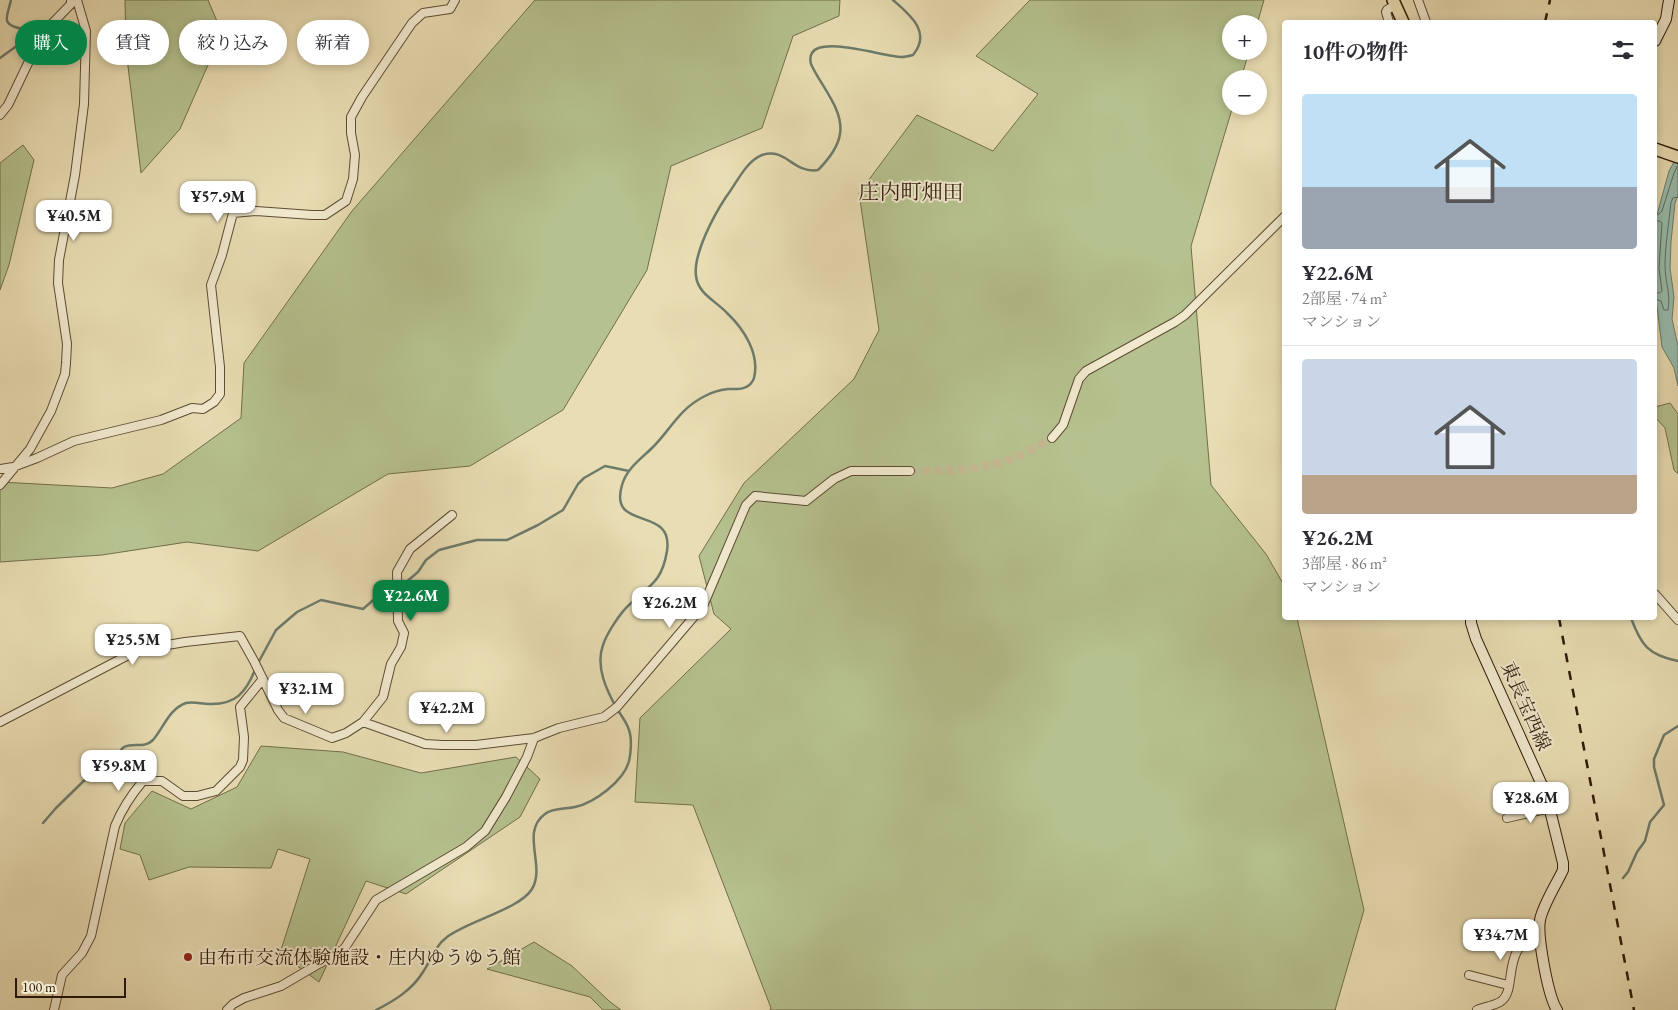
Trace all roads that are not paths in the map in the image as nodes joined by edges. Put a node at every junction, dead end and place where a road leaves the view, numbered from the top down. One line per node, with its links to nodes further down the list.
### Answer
1 (71, 0): 11 (street)
2 (77, 0): 16 (street)
3 (455, 0): 16 (street)
4 (1418, 0): 9 (street)
5 (1669, 0): 10 (main road)
6 (1394, 2): 7 (street); 8 (main road)
7 (1389, 20)
8 (1402, 20)
9 (1425, 20)
10 (1659, 27)
11 (0, 115)
12 (1657, 150): 13 (main road)
13 (1678, 157)
14 (1282, 219): 15 (street)
15 (1052, 438)
16 (14, 467): 17 (street); 19 (street)
17 (0, 469)
18 (910, 471): 27 (street)
19 (0, 485)
20 (452, 515): 26 (street)
21 (1657, 596): 23 (street)
22 (1471, 620): 28 (main road, 東長宝西線)
23 (1678, 620)
24 (262, 680): 25 (street); 26 (street); 33 (street)
25 (0, 722)
26 (362, 722): 27 (street)
27 (534, 738): 34 (street)
28 (1550, 808): 29 (street); 30 (main road, 東長宝西線)
29 (1507, 818)
30 (1539, 935): 32 (street); 36 (main road, 東長宝西線)
31 (1469, 975): 32 (street)
32 (1508, 985): 35 (street)
33 (54, 1010)
34 (227, 1010)
35 (1477, 1010)
36 (1557, 1010)

